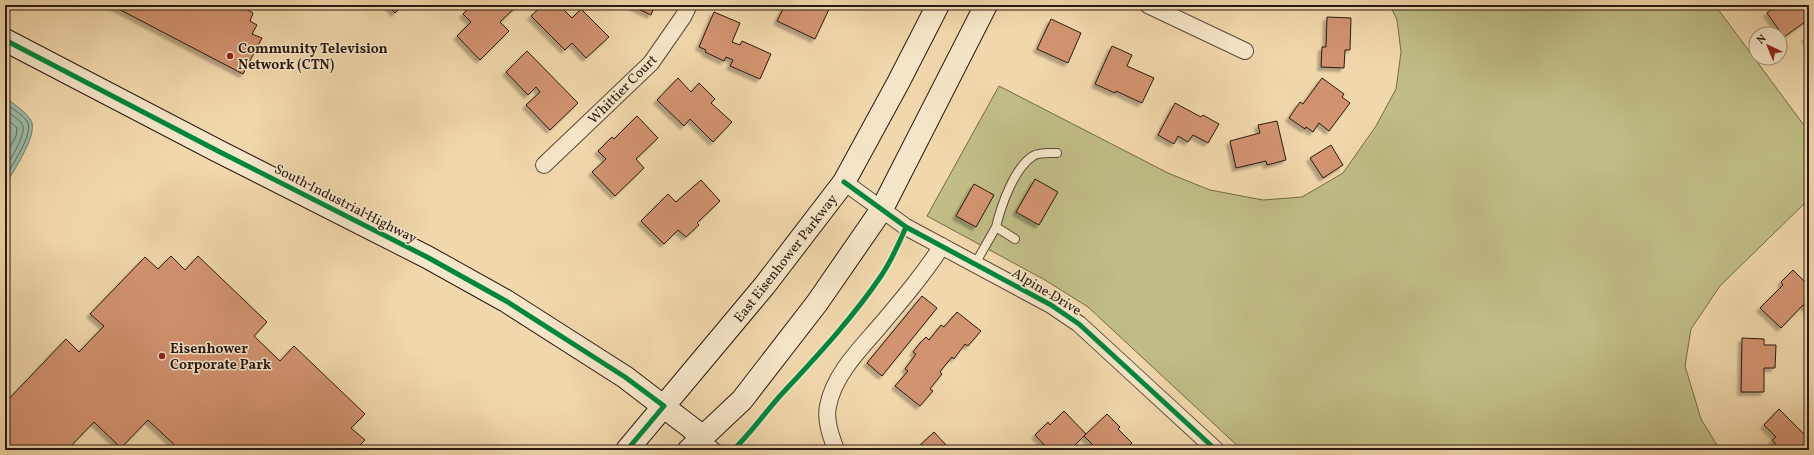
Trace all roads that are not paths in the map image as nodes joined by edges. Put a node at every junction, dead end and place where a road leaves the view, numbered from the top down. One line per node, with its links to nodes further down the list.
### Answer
1 (689, 5): 8 (street, Whittier Court)
2 (938, 5): 9 (main road, East Eisenhower Parkway)
3 (986, 5): 10 (main road)
4 (1148, 5): 6 (street)
5 (5, 40): 15 (main road, South Industrial Highway)
6 (1245, 51)
7 (1057, 153): 11 (lane)
8 (544, 165)
9 (844, 182): 10 (street, Alpine Drive); 15 (main road, East Eisenhower Parkway)
10 (882, 209): 13 (street, Alpine Drive); 16 (main road)
11 (996, 227): 12 (lane); 14 (lane)
12 (1015, 238)
13 (942, 246): 14 (street, Alpine Drive); 19 (street)
14 (975, 264): 20 (street, Alpine Drive)
15 (664, 406): 16 (main road, South Industrial Highway); 17 (main road, East Eisenhower Parkway)
16 (696, 443): 18 (lane)
17 (627, 450)
18 (719, 450)
19 (836, 450)
20 (1216, 450)

